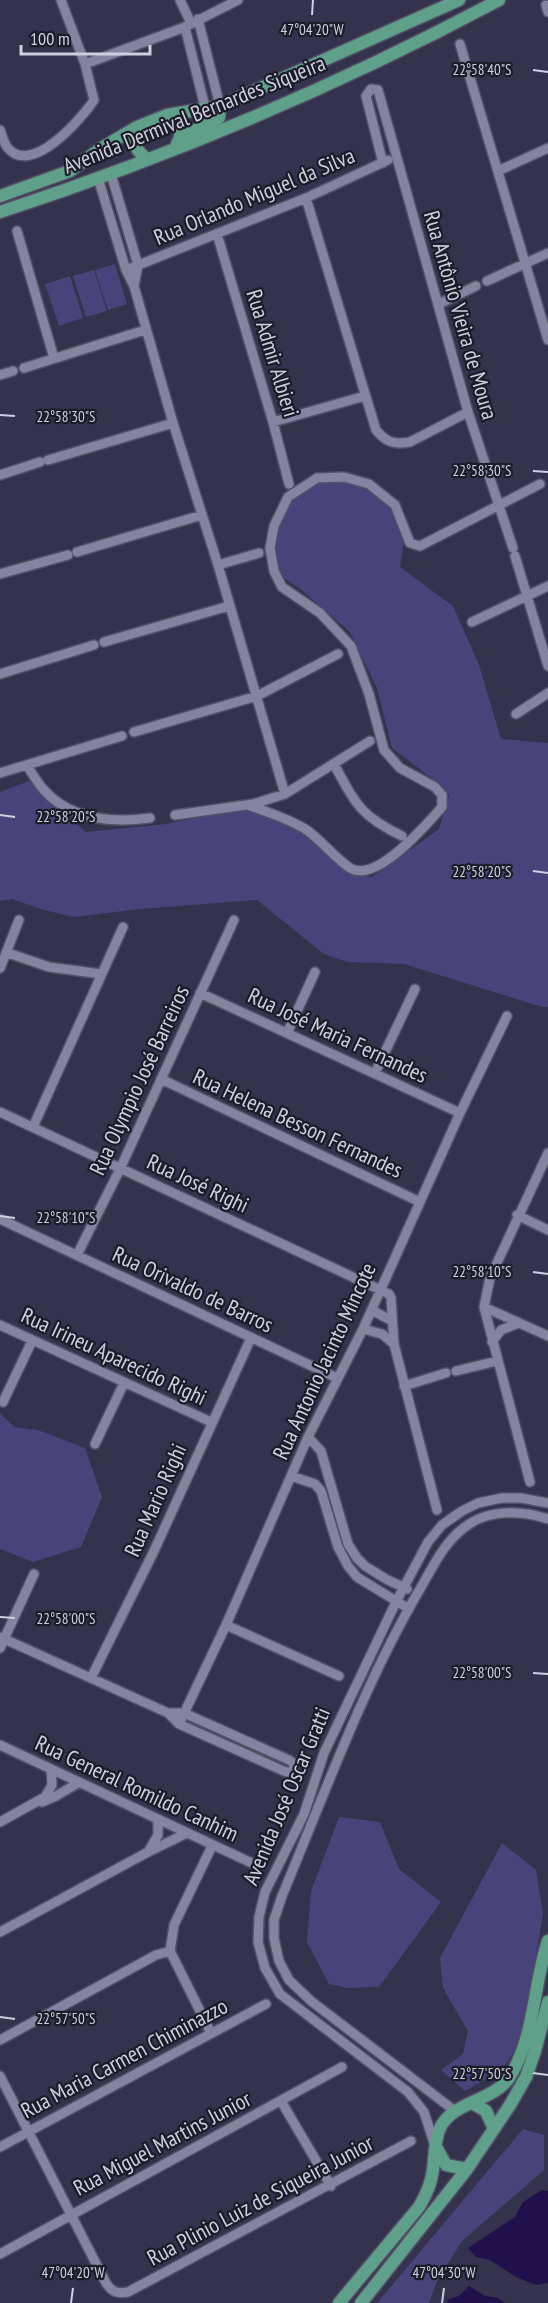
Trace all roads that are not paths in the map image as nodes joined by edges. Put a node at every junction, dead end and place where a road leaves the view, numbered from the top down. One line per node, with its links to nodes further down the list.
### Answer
1 (60, 0): 9 (street)
2 (180, 0): 7 (street)
3 (238, 0): 7 (street)
4 (459, 0): 6 (main road, Avenida Dermival Bernardes Siqueira)
5 (499, 0): 17 (main road, Avenida Dermival Bernardes Siqueira)
6 (435, 4): 10 (main road, Avenida Dermival Bernardes Siqueira)
7 (191, 23): 9 (street); 10 (street); 11 (street)
8 (460, 44): 21 (street)
9 (85, 64): 14 (street)
10 (220, 106): 11 (main road, Avenida Dermival Bernardes Siqueira); 15 (main road)
11 (205, 107): 12 (main road, Avenida Dermival Bernardes Siqueira)
12 (167, 115): 13 (main road, Avenida Dermival Bernardes Siqueira); 15 (main road)
13 (137, 127): 19 (main road); 24 (main road, Avenida Dermival Bernardes Siqueira)
14 (0, 130)
15 (181, 137): 17 (main road)
16 (548, 148): 21 (street)
17 (174, 150): 19 (main road, Avenida Dermival Bernardes Siqueira)
18 (395, 157): 20 (street, Rua Orlando Miguel da Silva); 20 (street, Rua Antônio Vieira de Moura); 36 (street, Rua Antônio Vieira de Moura)
19 (147, 159): 22 (main road, Avenida Dermival Bernardes Siqueira)
20 (383, 163): 25 (street, Rua Orlando Miguel da Silva)
21 (498, 171): 30 (street)
22 (111, 174): 23 (main road, Avenida Dermival Bernardes Siqueira); 31 (street)
23 (98, 178): 26 (main road, Avenida Dermival Bernardes Siqueira); 32 (street)
24 (0, 196)
25 (306, 198): 28 (street, Rua Orlando Miguel da Silva); 43 (street)
26 (0, 212)
27 (17, 231): 39 (street)
28 (217, 234): 31 (street, Rua Orlando Miguel da Silva); 45 (street, Rua Admir Albieri)
29 (548, 253): 30 (street)
30 (526, 263): 33 (street); 38 (street)
31 (138, 265): 32 (street, Rua Orlando Miguel da Silva); 34 (street)
32 (126, 270): 34 (street)
33 (487, 281)
34 (134, 286): 37 (street)
35 (476, 286): 36 (street)
36 (439, 304): 44 (street, Rua Antônio Vieira de Moura)
37 (145, 330): 39 (street); 46 (street)
38 (548, 340)
39 (54, 358): 40 (street)
40 (24, 368)
41 (12, 371): 42 (street)
42 (0, 375)
43 (365, 396): 44 (street); 45 (street)
44 (468, 412): 50 (street, Rua Antônio Vieira de Moura)
45 (273, 422): 48 (street, Rua Admir Albieri)
46 (172, 423): 47 (street); 51 (street)
47 (0, 474)
48 (289, 484)
49 (540, 484): 50 (street)
50 (499, 504): 56 (street, Rua Antônio Vieira de Moura); 72 (street)
51 (202, 515): 53 (street); 54 (street)
52 (259, 553): 53 (street)
53 (218, 565): 57 (street)
54 (0, 574)
55 (548, 586): 56 (street)
56 (526, 598): 58 (street); 60 (street, Rua Antônio Vieira de Moura)
57 (229, 606): 61 (street); 63 (street)
58 (472, 622)
59 (338, 654): 63 (street)
60 (548, 666)
61 (0, 674)
62 (548, 693): 64 (street)
63 (257, 696): 65 (street); 71 (street)
64 (516, 714)
65 (134, 732)
66 (122, 736): 69 (street)
67 (370, 741): 68 (street)
68 (334, 764): 71 (street); 75 (street)
69 (27, 766): 70 (street); 74 (street)
70 (0, 773)
71 (285, 794): 72 (street)
72 (249, 805): 73 (street)
73 (175, 815)
74 (150, 818)
75 (402, 836)
76 (19, 920): 79 (street)
77 (234, 920): 84 (street, Rua Olympio José Barreiros)
78 (123, 927): 82 (street)
79 (8, 953): 80 (street); 82 (street)
80 (0, 968)
81 (315, 972): 86 (street)
82 (101, 974): 91 (street)
83 (415, 989): 87 (street)
84 (200, 993): 86 (street, Rua José Maria Fernandes); 88 (street, Rua Olympio José Barreiros)
85 (507, 1016): 90 (street, Rua Antonio Jacinto Mincote)
86 (287, 1033): 87 (street, Rua José Maria Fernandes)
87 (375, 1073): 90 (street, Rua José Maria Fernandes)
88 (161, 1079): 93 (street, Rua Olympio José Barreiros); 94 (street, Rua Helena Besson Fernandes)
89 (0, 1112): 91 (street, Rua José Righi)
90 (460, 1113): 94 (street, Rua Antonio Jacinto Mincote)
91 (33, 1127): 93 (street, Rua José Righi)
92 (548, 1153): 95 (street)
93 (120, 1169): 98 (street, Rua Olympio José Barreiros); 99 (street, Rua José Righi)
94 (420, 1202): 99 (street, Rua Antonio Jacinto Mincote)
95 (517, 1215): 97 (street); 100 (street)
96 (0, 1219): 98 (street, Rua Orivaldo de Barros)
97 (548, 1230)
98 (78, 1255): 107 (street, Rua Orivaldo de Barros)
99 (381, 1289): 101 (street, Rua Antonio Jacinto Mincote); 102 (street)
100 (484, 1307): 103 (street); 109 (street)
101 (372, 1310): 102 (street); 105 (street, Rua Antonio Jacinto Mincote)
102 (392, 1321): 110 (street)
103 (519, 1323): 106 (street); 109 (street)
104 (0, 1325): 108 (street, Rua Irineu Aparecido Righi)
105 (363, 1329): 110 (street); 114 (street, Rua Antonio Jacinto Mincote)
106 (548, 1336)
107 (251, 1338): 114 (street, Rua Orivaldo de Barros); 118 (street, Rua Mario Righi)
108 (32, 1341): 115 (street, Rua Irineu Aparecido Righi); 117 (street)
109 (492, 1342): 111 (street)
110 (394, 1344): 116 (street)
111 (497, 1361): 112 (street); 122 (street)
112 (456, 1371)
113 (446, 1373): 116 (street)
114 (337, 1378): 119 (street, Rua Antonio Jacinto Mincote)
115 (124, 1383): 118 (street, Rua Irineu Aparecido Righi); 120 (street)
116 (404, 1386): 124 (street)
117 (3, 1402)
118 (211, 1422): 135 (street, Rua Mario Righi)
119 (308, 1437): 121 (street, Rua Antonio Jacinto Mincote); 127 (street)
120 (95, 1444)
121 (291, 1476): 129 (street); 131 (street, Rua Antonio Jacinto Mincote)
122 (530, 1482)
123 (548, 1503): 127 (street, Avenida José Oscar Gratti)
124 (436, 1509)
125 (548, 1519): 128 (street, Avenida José Oscar Gratti)
126 (34, 1574): 132 (street)
127 (404, 1588): 128 (street); 129 (street, Avenida José Oscar Gratti)
128 (417, 1594): 130 (street, Avenida José Oscar Gratti)
129 (396, 1602): 130 (street); 164 (street, Avenida José Oscar Gratti)
130 (409, 1609): 160 (street, Avenida José Oscar Gratti)
131 (226, 1625): 134 (street); 137 (street, Rua Antonio Jacinto Mincote)
132 (2, 1638): 133 (street); 135 (street)
133 (0, 1648)
134 (339, 1676)
135 (91, 1678): 136 (street)
136 (168, 1713): 137 (street); 138 (street)
137 (184, 1713): 138 (street, Rua Antonio Jacinto Mincote); 138 (street)
138 (179, 1724)
139 (0, 1744): 140 (street, Rua General Romildo Canhim)
140 (51, 1769): 141 (street, Rua General Romildo Canhim); 142 (street)
141 (78, 1783): 142 (street); 143 (street, Rua General Romildo Canhim)
142 (31, 1806): 144 (street)
143 (158, 1819): 145 (street, Rua General Romildo Canhim); 147 (street)
144 (0, 1822)
145 (187, 1833): 146 (street, Rua General Romildo Canhim); 147 (street)
146 (212, 1846): 148 (street, Rua General Romildo Canhim); 151 (street)
147 (148, 1852): 149 (street)
148 (258, 1866)
149 (0, 1932)
150 (548, 1941): 159 (main road)
151 (170, 1951): 154 (street); 155 (street)
152 (548, 2002): 161 (main road)
153 (266, 2004): 154 (street, Rua Maria Carmen Chiminazzo)
154 (212, 2033): 162 (street, Rua Maria Carmen Chiminazzo)
155 (0, 2040)
156 (342, 2067): 158 (street, Rua Miguel Martins Junior)
157 (0, 2076): 162 (street)
158 (281, 2101): 167 (street); 168 (street, Rua Miguel Martins Junior)
159 (472, 2103): 160 (main road); 161 (main road)
160 (455, 2111): 164 (main road)
161 (494, 2129): 166 (main road)
162 (29, 2131): 165 (street, Rua Maria Carmen Chiminazzo); 168 (street)
163 (411, 2141): 167 (street, Rua Plinio Luiz de Siqueira Junior)
164 (434, 2143): 166 (main road); 170 (main road)
165 (0, 2147)
166 (467, 2169): 171 (main road)
167 (331, 2186): 168 (street, Rua Plinio Luiz de Siqueira Junior)
168 (71, 2214): 169 (street, Rua Miguel Martins Junior)
169 (0, 2254)
170 (339, 2303)
171 (361, 2303)

